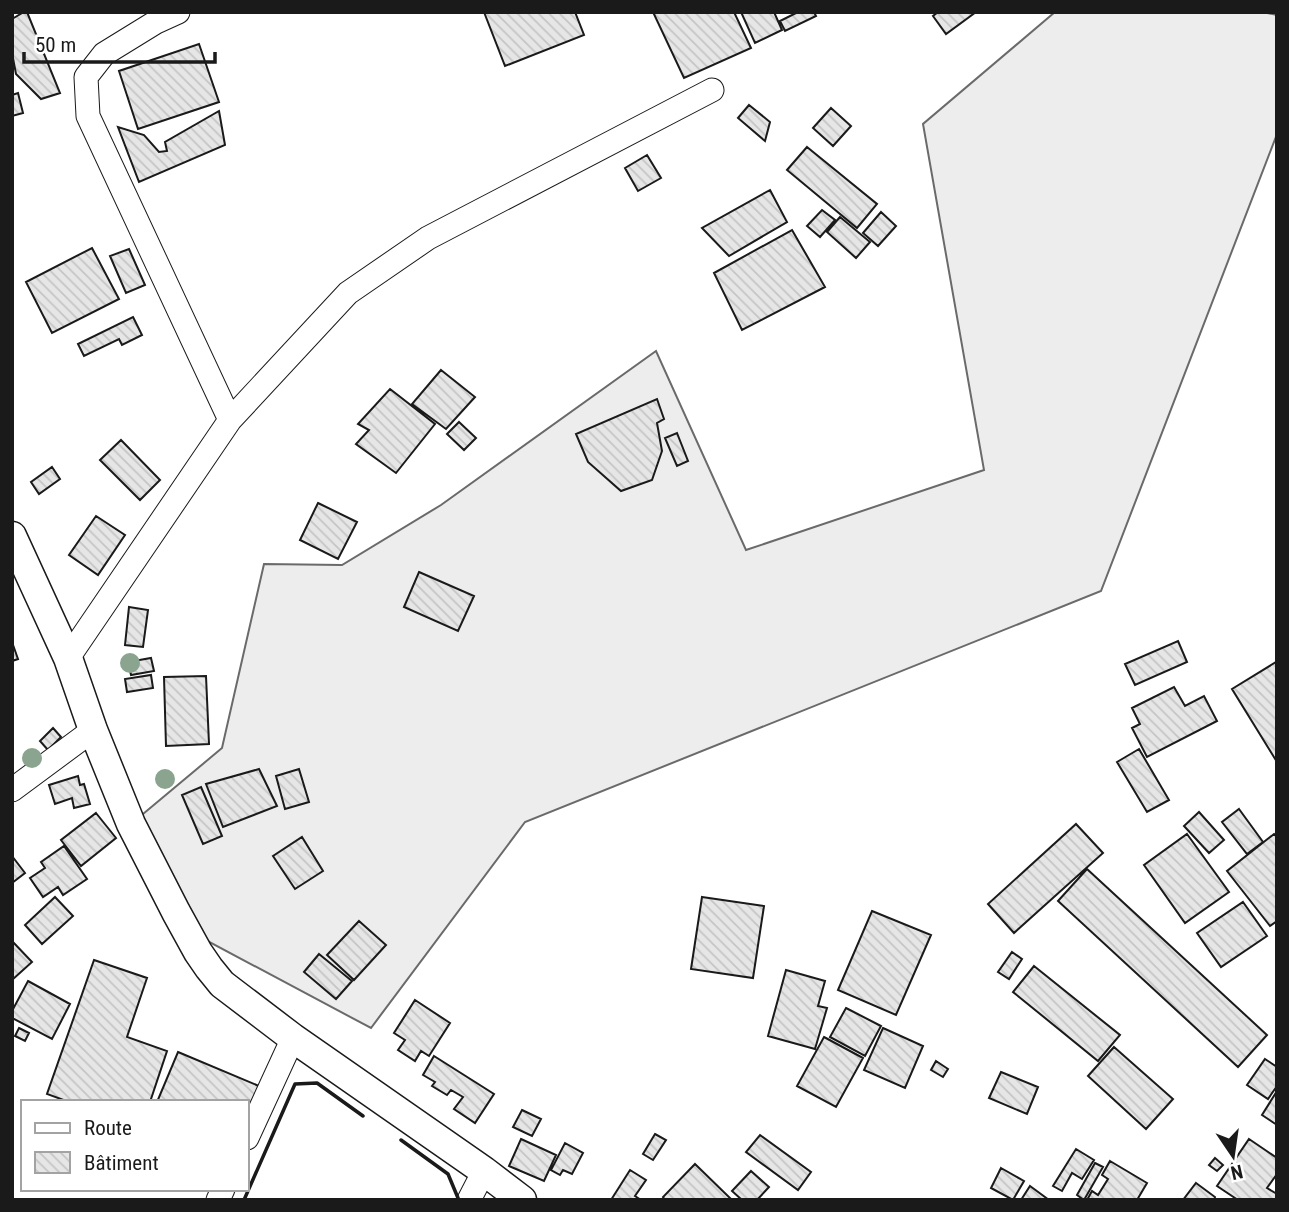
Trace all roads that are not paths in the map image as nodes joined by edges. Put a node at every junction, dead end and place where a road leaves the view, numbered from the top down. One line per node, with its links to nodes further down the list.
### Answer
1 (178, 12): 3 (street)
2 (712, 90): 3 (street)
3 (230, 420): 5 (street)
4 (12, 536): 5 (street)
5 (68, 658): 6 (street)
6 (93, 730): 7 (street); 8 (street)
7 (12, 790)
8 (293, 1038): 9 (street); 10 (street)
9 (248, 1136)
10 (484, 1171): 11 (street); 12 (street)
11 (469, 1200)
12 (522, 1200)

